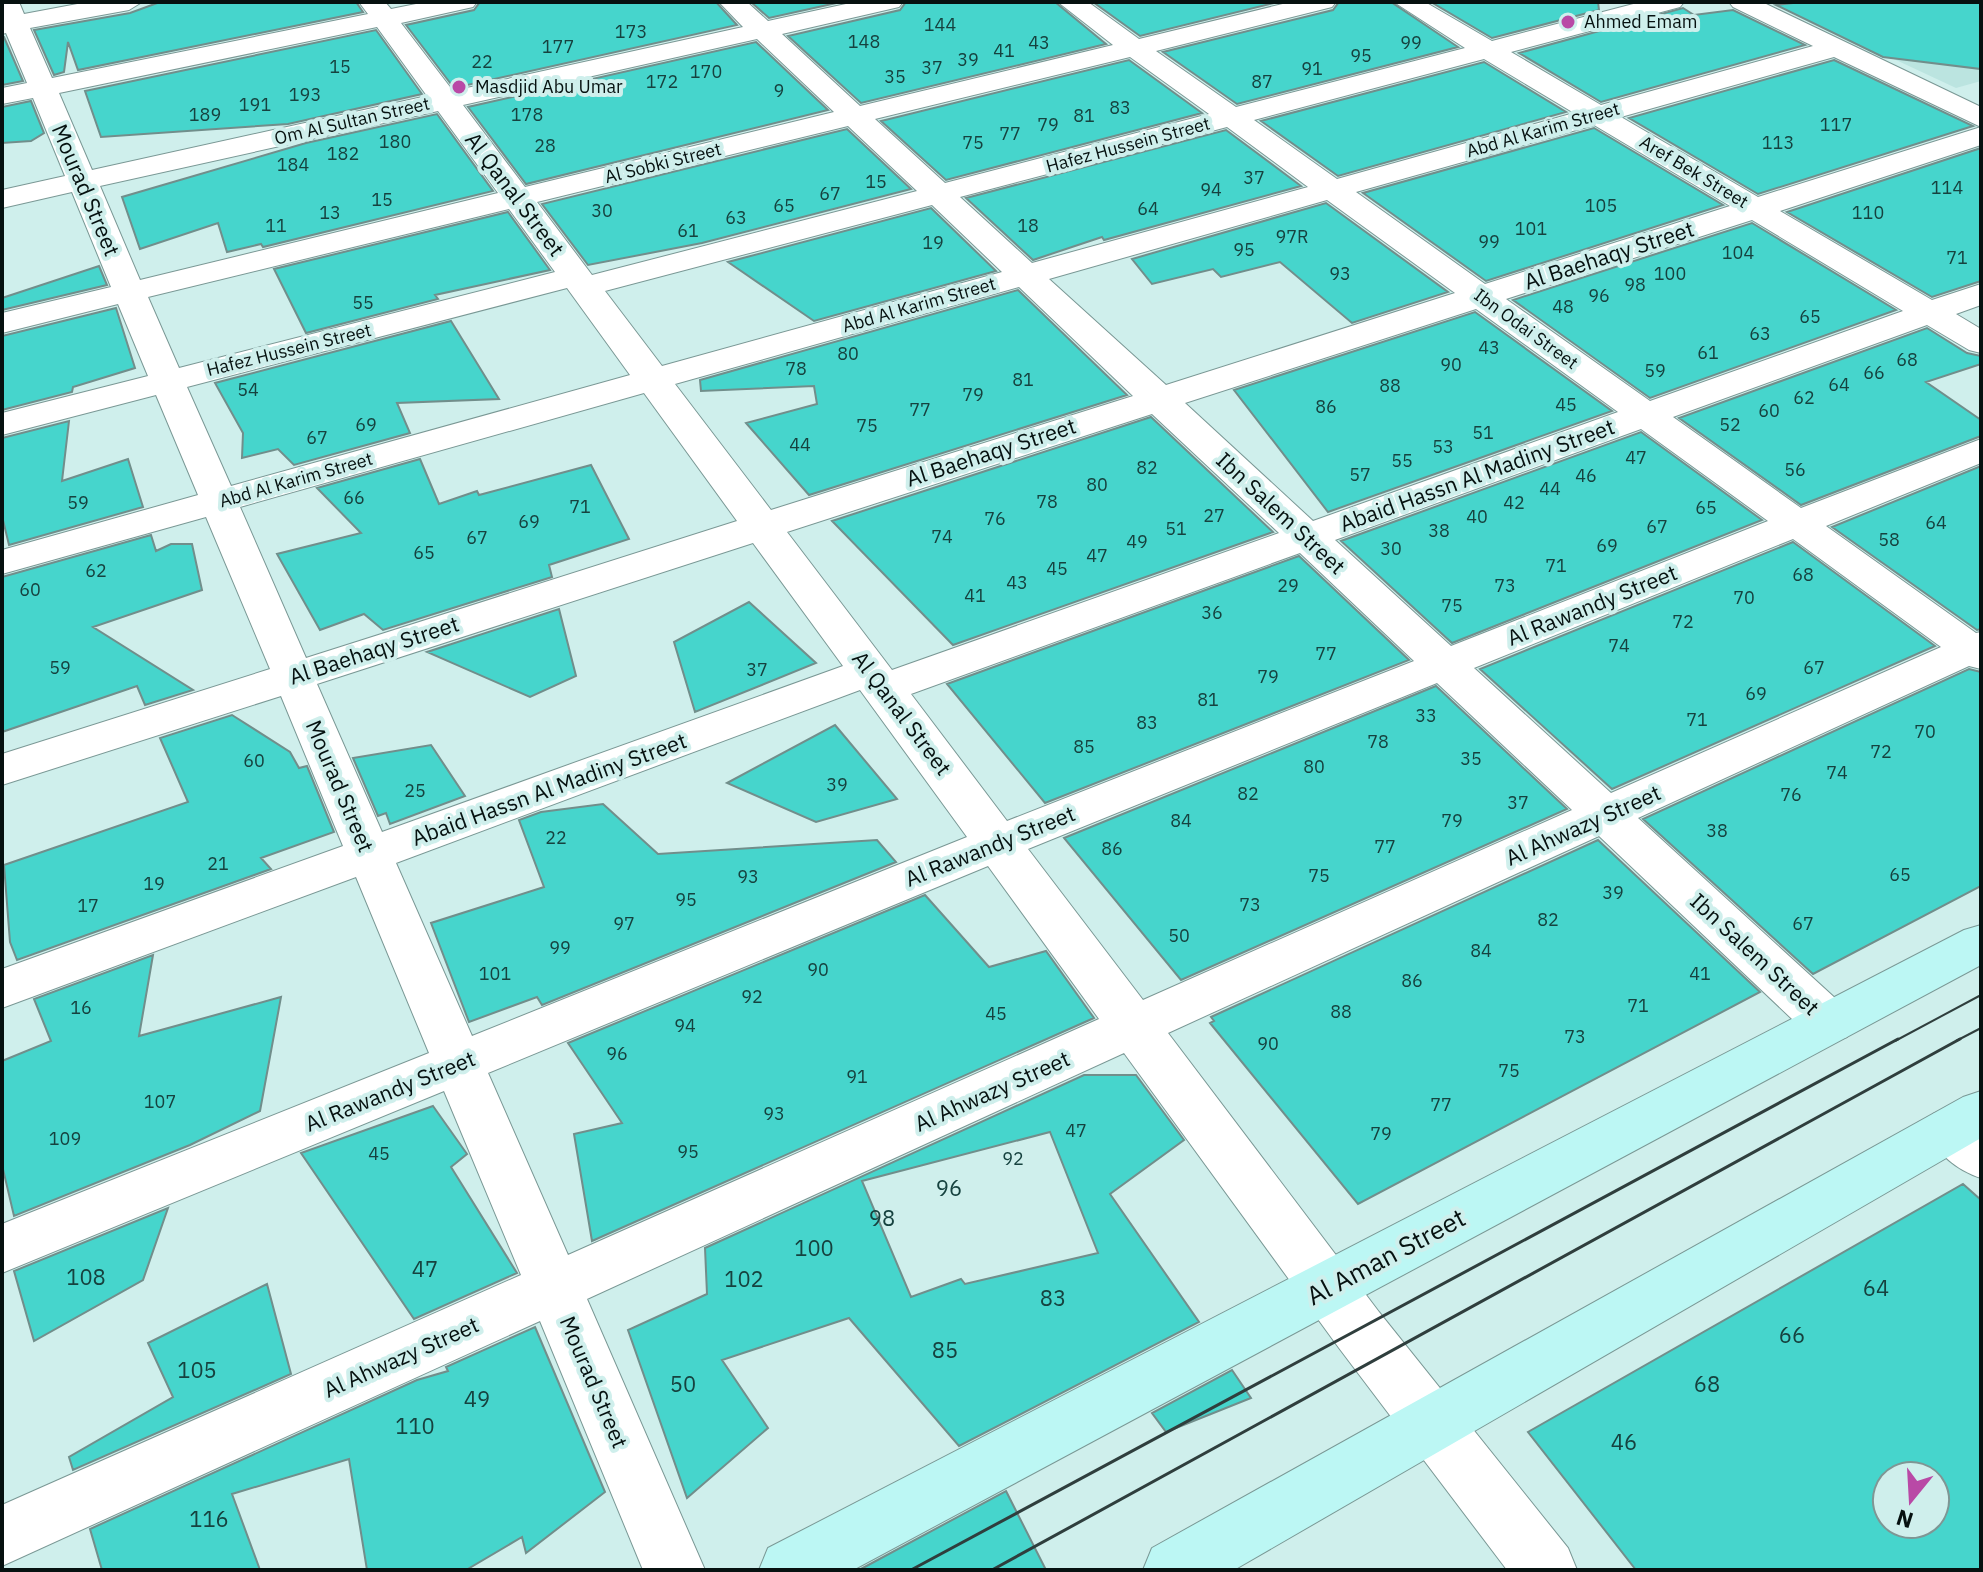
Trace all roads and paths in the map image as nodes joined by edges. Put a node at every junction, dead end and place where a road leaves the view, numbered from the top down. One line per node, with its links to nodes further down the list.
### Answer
1 (129, 2): 11 (street)
2 (464, 2): 10 (street)
3 (732, 2): 12 (street, Ibn Salem Street)
4 (890, 2): 12 (street, Om Al Sultan Street)
5 (1071, 2): 13 (street, Ibn Odai Street)
6 (1323, 2): 13 (street, Al Sobki Street)
7 (1407, 2): 15 (street, Aref Bek Street)
8 (1671, 2): 15 (street, Hafez Hussein Street)
9 (1752, 3): 14 (street)
10 (378, 10): 16 (street); 17 (street, Al Qanal Street)
11 (8, 17): 16 (street, Mourad Street)
12 (763, 30): 17 (street, Om Al Sultan Street); 19 (street, Ibn Salem Street)
13 (1135, 48): 19 (street, Al Sobki Street); 20 (street, Ibn Odai Street)
14 (1837, 48): 18 (street, Abd Al Karim Street); 21 (street)
15 (1488, 50): 18 (street, Aref Bek Street); 20 (street, Hafez Hussein Street)
16 (22, 92): 23 (street, Mourad Street)
17 (446, 101): 23 (street, Om Al Sultan Street); 26 (street, Al Qanal Street)
18 (1596, 115): 24 (street, Abd Al Karim Street); 28 (street, Aref Bek Street)
19 (855, 116): 25 (street, Ibn Salem Street); 26 (street, Al Sobki Street)
20 (1232, 117): 24 (street, Ibn Odai Street); 25 (street, Hafez Hussein Street)
21 (1981, 118)
22 (1981, 136): 28 (street, Al Baehaqy Street)
23 (82, 181): 27 (street, Om Al Sultan Street); 31 (street, Mourad Street)
24 (1332, 189): 29 (street, Abd Al Karim Street); 33 (street, Ibn Odai Street)
25 (939, 194): 29 (street, Ibn Salem Street); 30 (street, Hafez Hussein Street)
26 (518, 198): 30 (street, Al Qanal Street); 31 (street, Al Sobki Street)
27 (2, 199)
28 (1755, 208): 33 (street, Al Baehaqy Street); 34 (street, Aref Bek Street)
29 (1025, 275): 37 (street, Abd Al Karim Street); 39 (street, Ibn Salem Street)
30 (580, 282): 37 (street, Al Qanal Street); 38 (street, Hafez Hussein Street)
31 (129, 292): 35 (street, Al Sobki Street); 38 (street, Mourad Street)
32 (1981, 294): 34 (street, Abaid Hassn Al Madiny Street)
33 (1480, 296): 39 (street, Al Baehaqy Street); 40 (street, Ibn Odai Street)
34 (1929, 312): 36 (street, Aref Bek Street); 40 (street, Abaid Hassn Al Madiny Street)
35 (2, 323)
36 (1981, 343)
37 (653, 379): 43 (street, Abd Al Karim Street); 45 (street, Al Qanal Street)
38 (167, 381): 41 (street, Hafez Hussein Street); 43 (street, Mourad Street)
39 (1158, 399): 45 (street, Al Baehaqy Street); 46 (street, Ibn Salem Street)
40 (1645, 414): 44 (street, Ibn Odai Street); 46 (street, Abaid Hassn Al Madiny Street)
41 (2, 424)
42 (1981, 450): 44 (street, Al Rawandy Street)
43 (218, 501): 47 (street, Abd Al Karim Street); 50 (street, Mourad Street)
44 (1797, 523): 48 (street, Ibn Odai Street); 49 (street, Al Rawandy Street)
45 (762, 525): 50 (street, Al Baehaqy Street); 51 (street, Al Qanal Street)
46 (1306, 537): 49 (street, Ibn Salem Street); 51 (street, Abaid Hassn Al Madiny Street)
47 (2, 562)
48 (1978, 650): 53 (street, Al Ahwazy Street)
49 (1444, 665): 53 (street, Ibn Salem Street); 54 (street, Al Rawandy Street)
50 (293, 676): 52 (street, Al Baehaqy Street); 55 (street, Mourad Street)
51 (877, 680): 54 (street, Al Qanal Street); 55 (street, Abaid Hassn Al Madiny Street)
52 (2, 770)
53 (1605, 815): 58 (street, Ibn Salem Street); 59 (street, Al Ahwazy Street)
54 (998, 843): 59 (street, Al Qanal Street); 60 (street, Al Rawandy Street)
55 (369, 855): 57 (street, Abaid Hassn Al Madiny Street); 60 (street, Mourad Street)
56 (1981, 943): 58 (street, Al Aman Street)
57 (2, 989)
58 (1829, 1023): 63 (street, Al Aman Street)
59 (1135, 1026): 63 (street, Al Qanal Street); 64 (street, Al Ahwazy Street)
60 (458, 1063): 62 (street, Al Rawandy Street); 64 (street, Mourad Street)
61 (1971, 1132): 65 (street)
62 (2, 1249)
63 (1329, 1287): 65 (street, Al Qanal Street); 68 (street, Al Aman Street)
64 (554, 1288): 66 (street, Al Ahwazy Street); 67 (street, Mourad Street)
65 (1432, 1424): 69 (street); 70 (street, Al Qanal Street)
66 (2, 1536)
67 (674, 1570)
68 (790, 1570)
69 (1174, 1570)
70 (1546, 1570)

